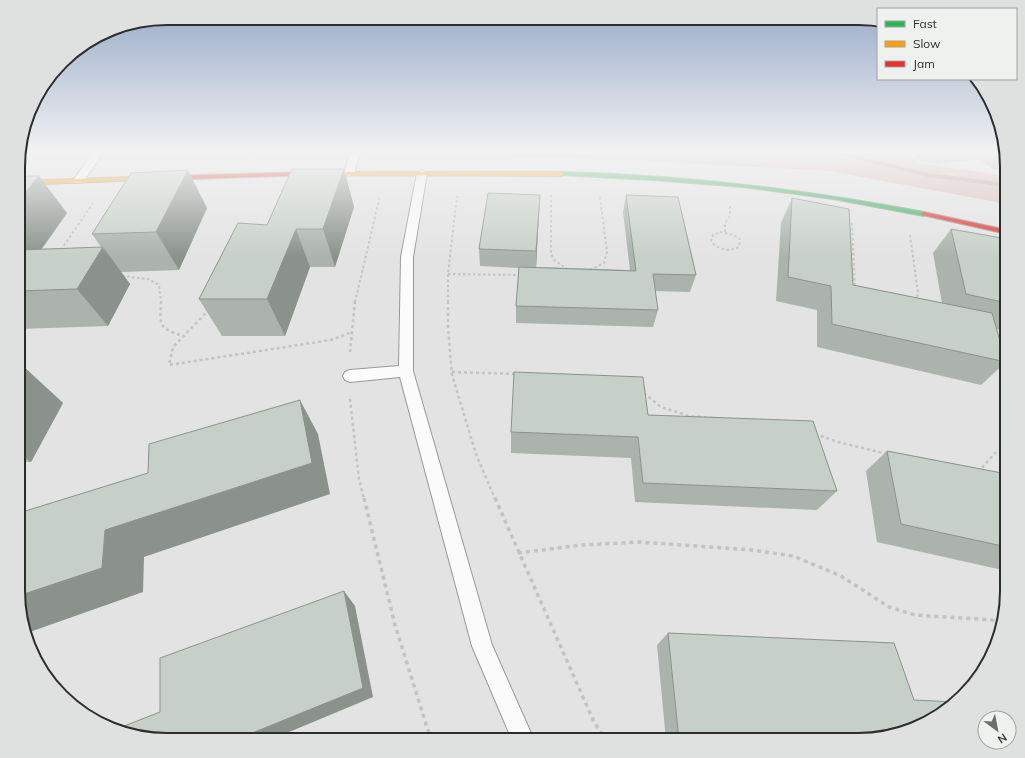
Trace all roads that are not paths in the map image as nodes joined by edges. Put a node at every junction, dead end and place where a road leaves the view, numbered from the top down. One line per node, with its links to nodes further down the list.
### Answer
1 (420, 186): 4 (lane)
2 (758, 186): 3 (street)
3 (1000, 230)
4 (406, 371): 5 (lane); 6 (lane)
5 (350, 376)
6 (521, 733)

